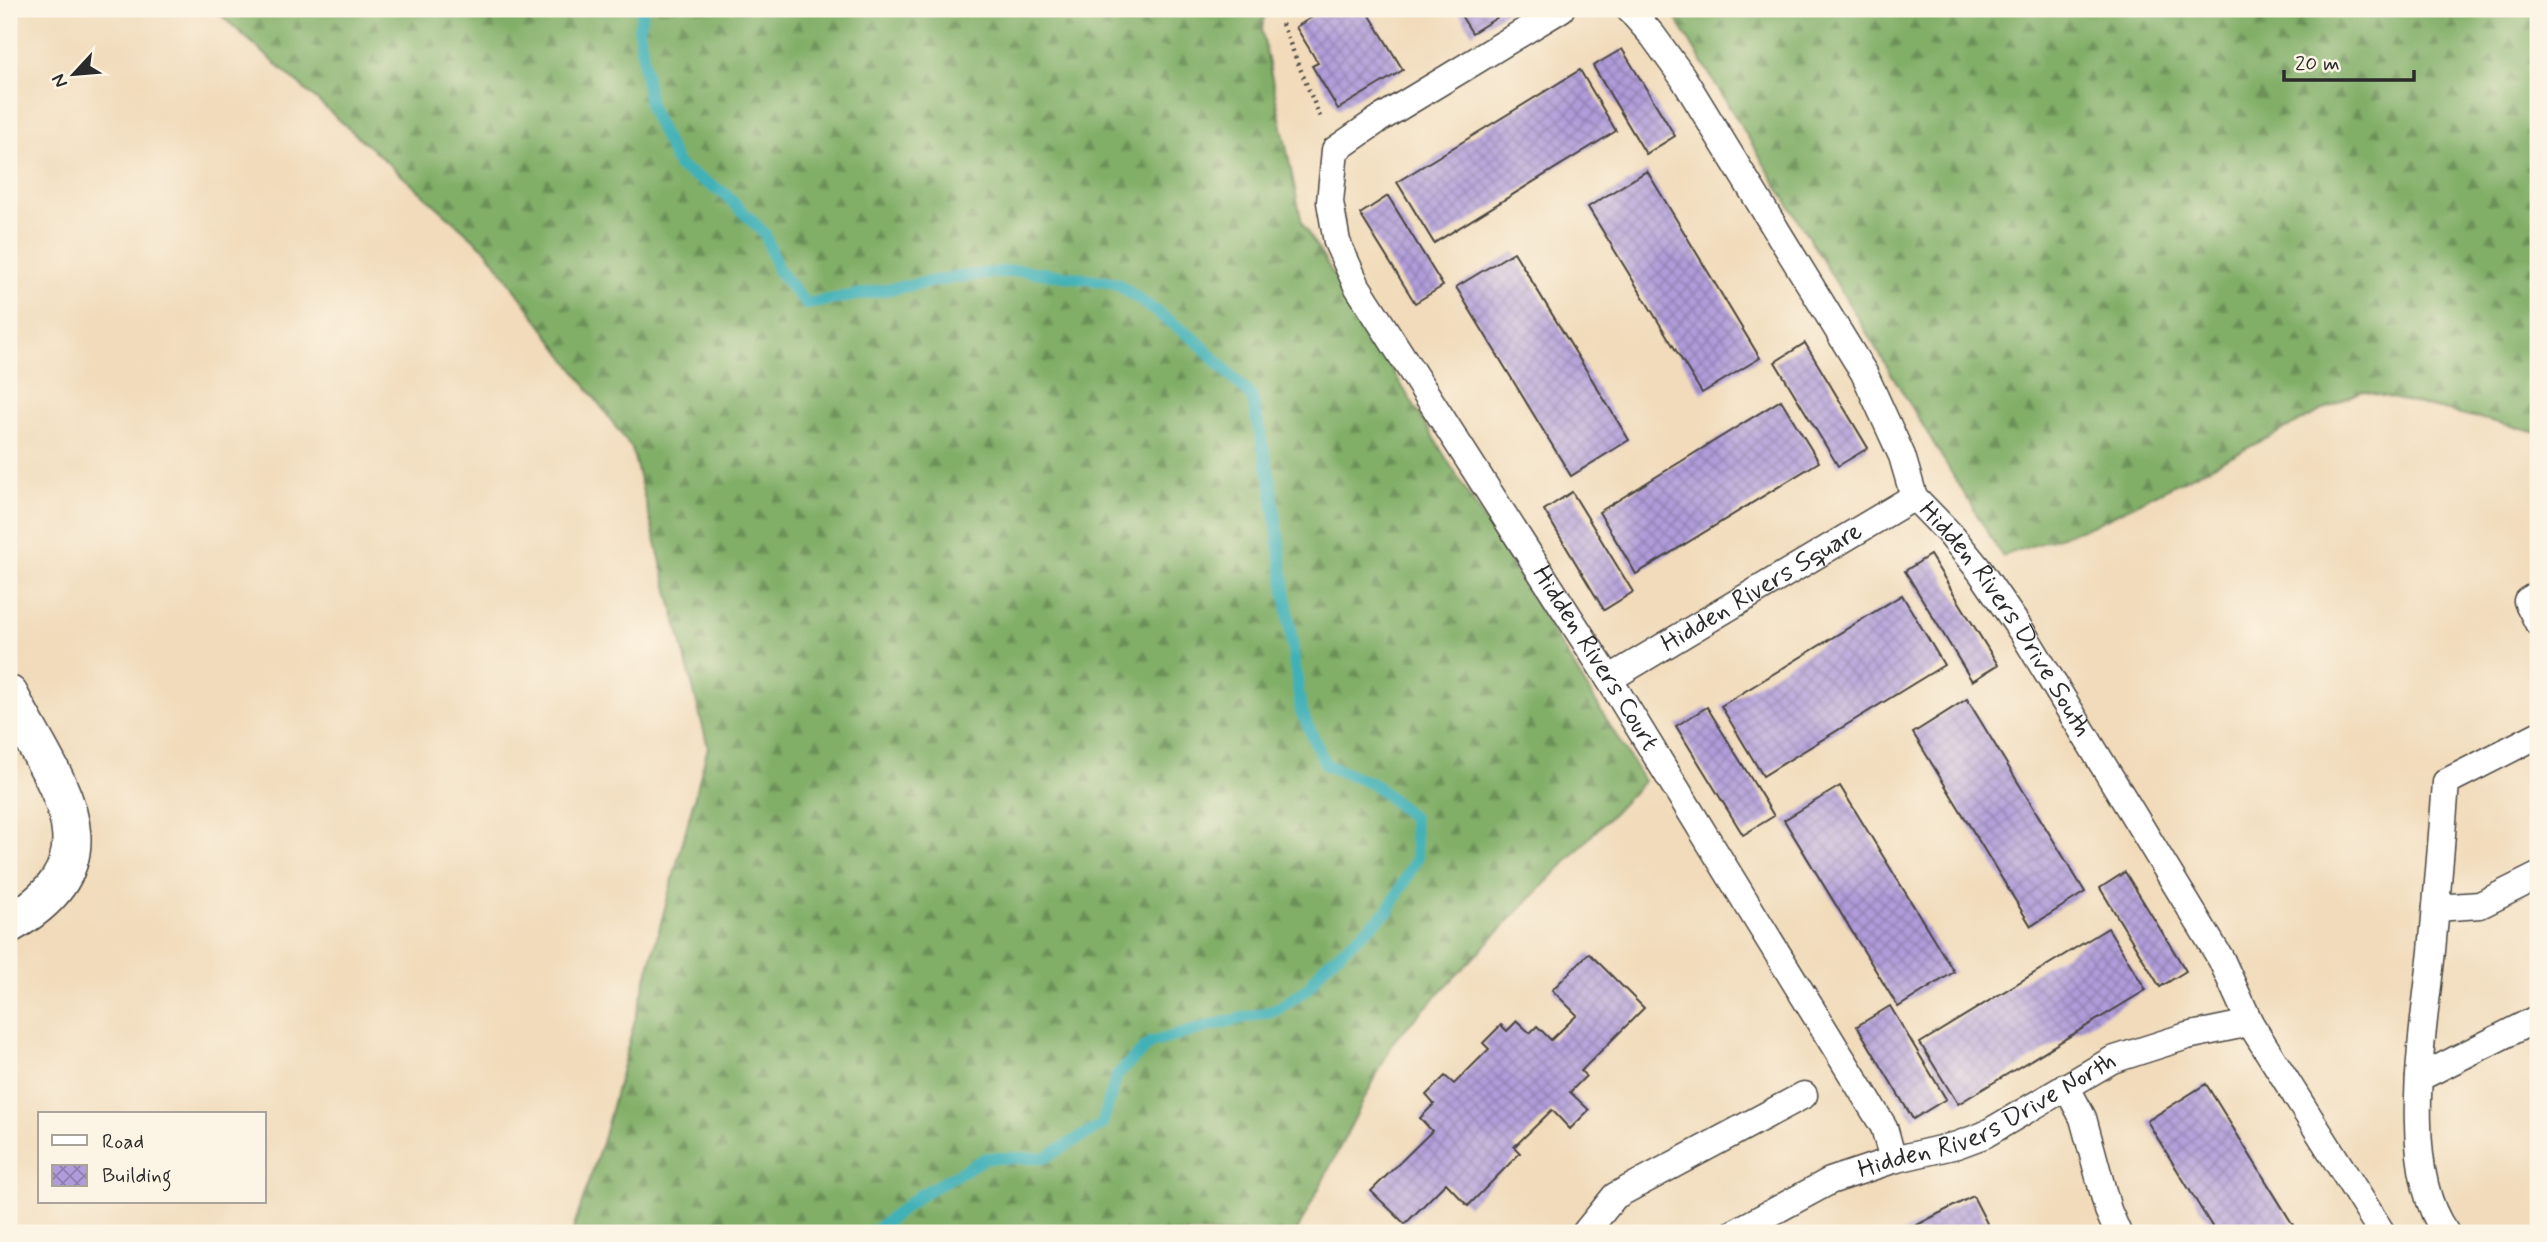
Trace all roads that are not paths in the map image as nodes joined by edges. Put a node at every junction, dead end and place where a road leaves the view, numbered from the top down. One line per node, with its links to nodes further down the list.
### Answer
1 (1561, 9): 6 (lane, Hidden Rivers Court)
2 (1629, 9): 3 (lane, Hidden Rivers Drive South)
3 (1914, 497): 6 (lane, Hidden Rivers Square); 13 (lane, Hidden Rivers Drive South)
4 (2538, 594): 5 (lane)
5 (2538, 623)
6 (1609, 679): 17 (lane, Hidden Rivers Court)
7 (9, 695): 11 (street)
8 (2538, 734): 10 (lane)
9 (2538, 876): 10 (lane)
10 (2436, 908): 14 (lane)
11 (9, 924)
12 (2538, 1018): 14 (lane)
13 (2250, 1023): 15 (lane, Hidden Rivers Drive North); 21 (lane, Hidden Rivers Drive South)
14 (2420, 1078): 22 (lane)
15 (2066, 1086): 17 (lane, Hidden Rivers Drive North); 20 (lane)
16 (1804, 1095): 18 (lane)
17 (1893, 1160): 19 (lane, Hidden Rivers Drive North)
18 (1585, 1233)
19 (1734, 1233)
20 (2118, 1233)
21 (2382, 1233)
22 (2446, 1233)

